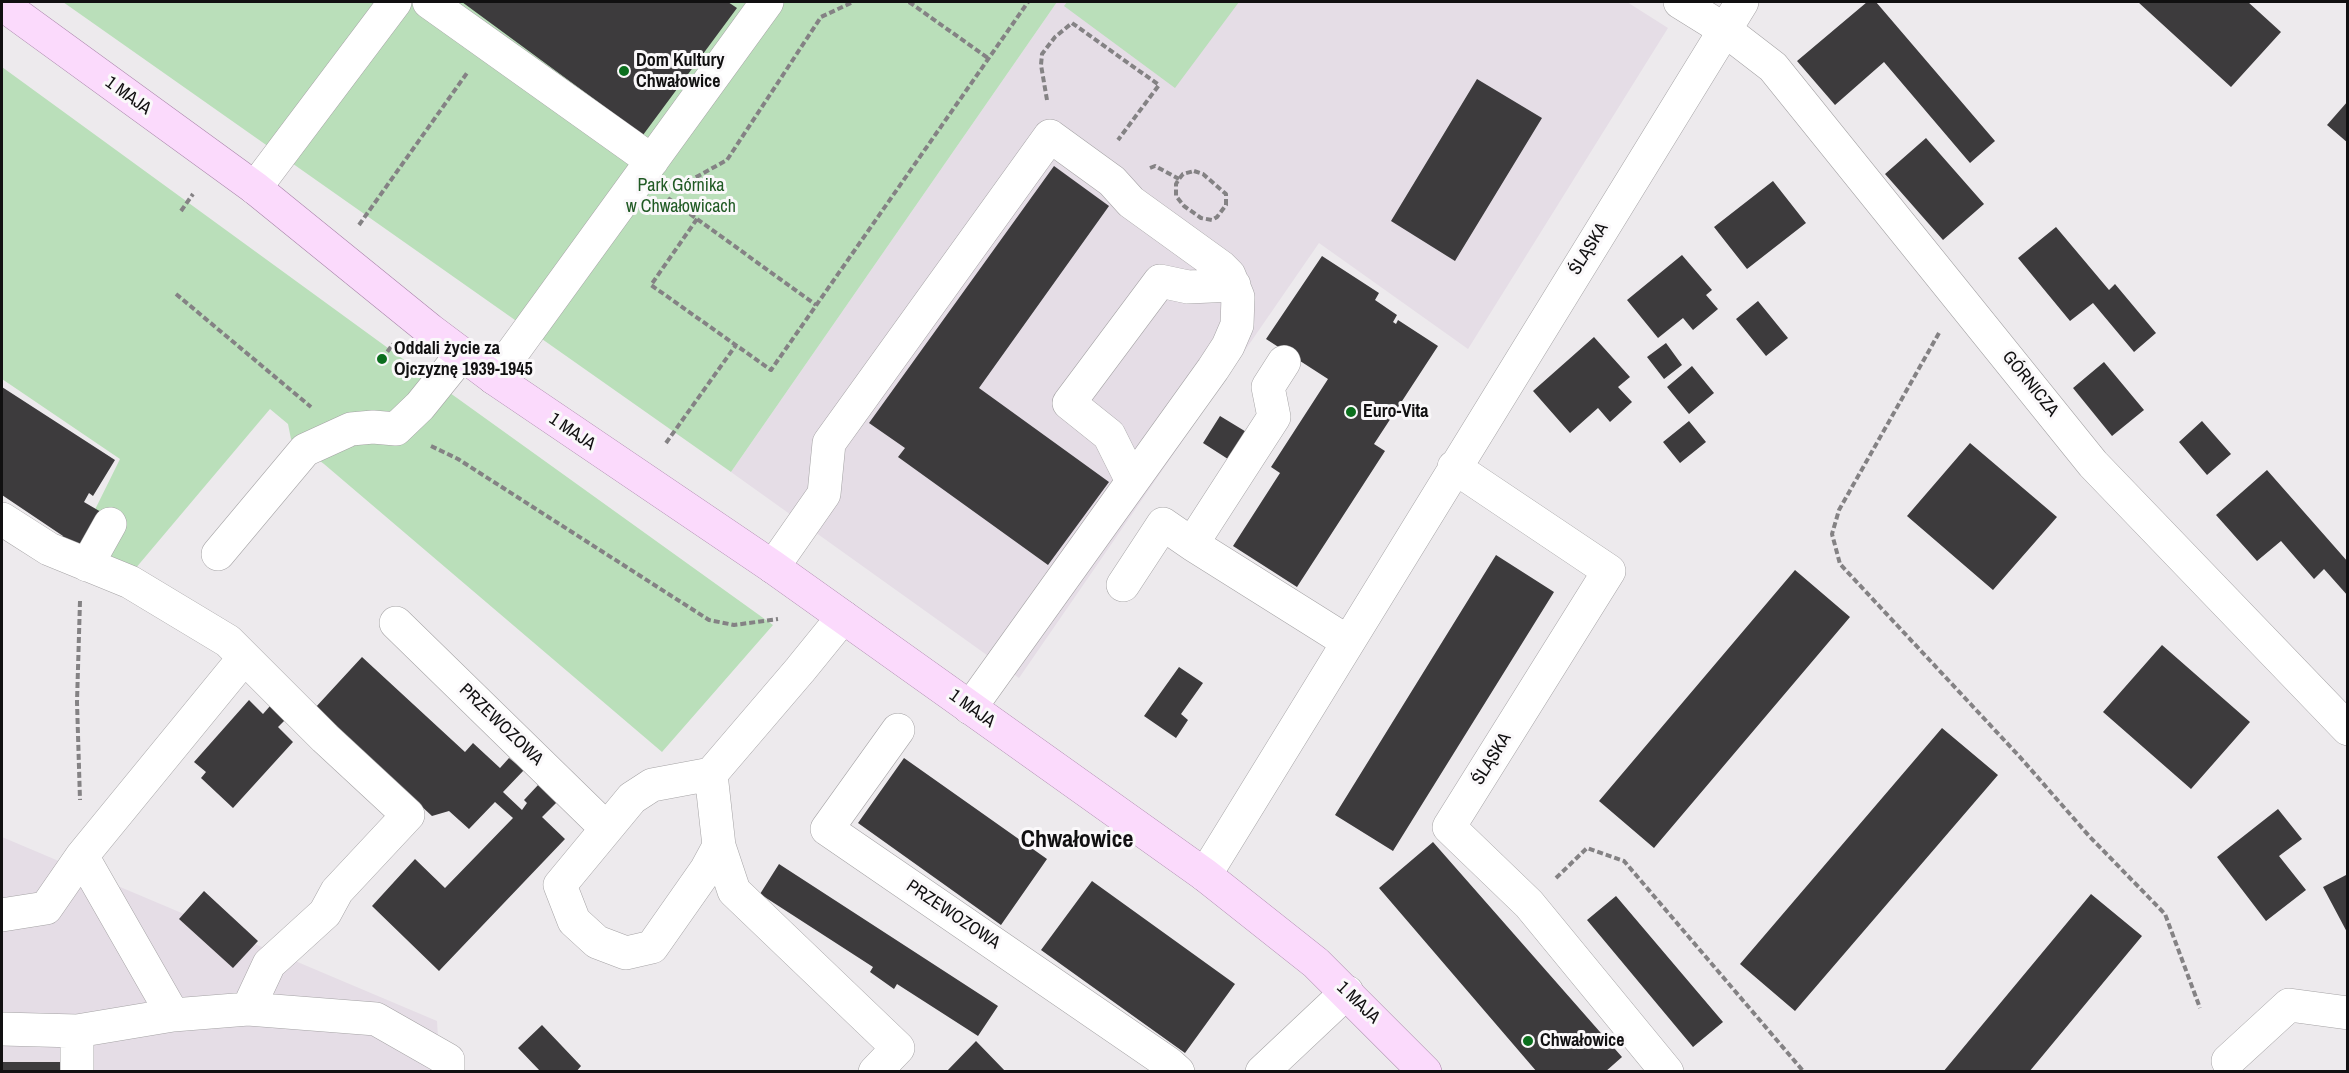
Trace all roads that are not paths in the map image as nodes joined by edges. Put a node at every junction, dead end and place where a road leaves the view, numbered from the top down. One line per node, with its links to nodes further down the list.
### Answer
1 (395, 2): 9 (street)
2 (429, 2): 8 (street)
3 (767, 2): 8 (street)
4 (1680, 2): 7 (street)
5 (1742, 2): 7 (street, ŚLĄSKA)
6 (2, 4): 9 (main road, 1 MAJA)
7 (1725, 30): 14 (street, ŚLĄSKA); 28 (street, GÓRNICZA)
8 (652, 178): 13 (street)
9 (255, 188): 11 (main road, 1 MAJA)
10 (1234, 285): 15 (street); 15 (street); 21 (street)
11 (462, 354): 13 (main road, 1 MAJA); 19 (street)
12 (1284, 362): 18 (street)
13 (494, 378): 21 (main road, 1 MAJA)
14 (1454, 467): 25 (street, ŚLĄSKA); 49 (street, ŚLĄSKA)
15 (1132, 481): 27 (street)
16 (2, 519): 20 (street)
17 (110, 524): 20 (street)
18 (1192, 544): 22 (street); 25 (street)
19 (218, 554)
20 (87, 565): 26 (street)
21 (772, 567): 23 (main road, 1 MAJA)
22 (1123, 585)
23 (843, 617): 27 (main road, 1 MAJA); 30 (street)
24 (396, 623): 31 (street, PRZEWOZOWA)
25 (1348, 642): 34 (street, ŚLĄSKA)
26 (244, 658): 33 (street); 37 (street)
27 (970, 708): 34 (main road, 1 MAJA)
28 (2348, 729)
29 (898, 730): 46 (street, PRZEWOZOWA)
30 (711, 774): 31 (street); 32 (street)
31 (606, 828): 32 (street)
32 (719, 846): 45 (street)
33 (82, 856): 35 (street); 39 (street)
34 (1205, 875): 36 (main road, 1 MAJA)
35 (2, 915)
36 (1347, 992): 47 (street); 48 (main road, 1 MAJA)
37 (248, 1009): 39 (street); 43 (street)
38 (2348, 1013): 42 (street)
39 (173, 1016): 41 (street)
40 (2, 1029): 41 (street)
41 (77, 1031): 44 (street)
42 (2228, 1061)
43 (448, 1066)
44 (77, 1071)
45 (875, 1071)
46 (1178, 1071)
47 (1262, 1071)
48 (1425, 1071)
49 (1667, 1071)

